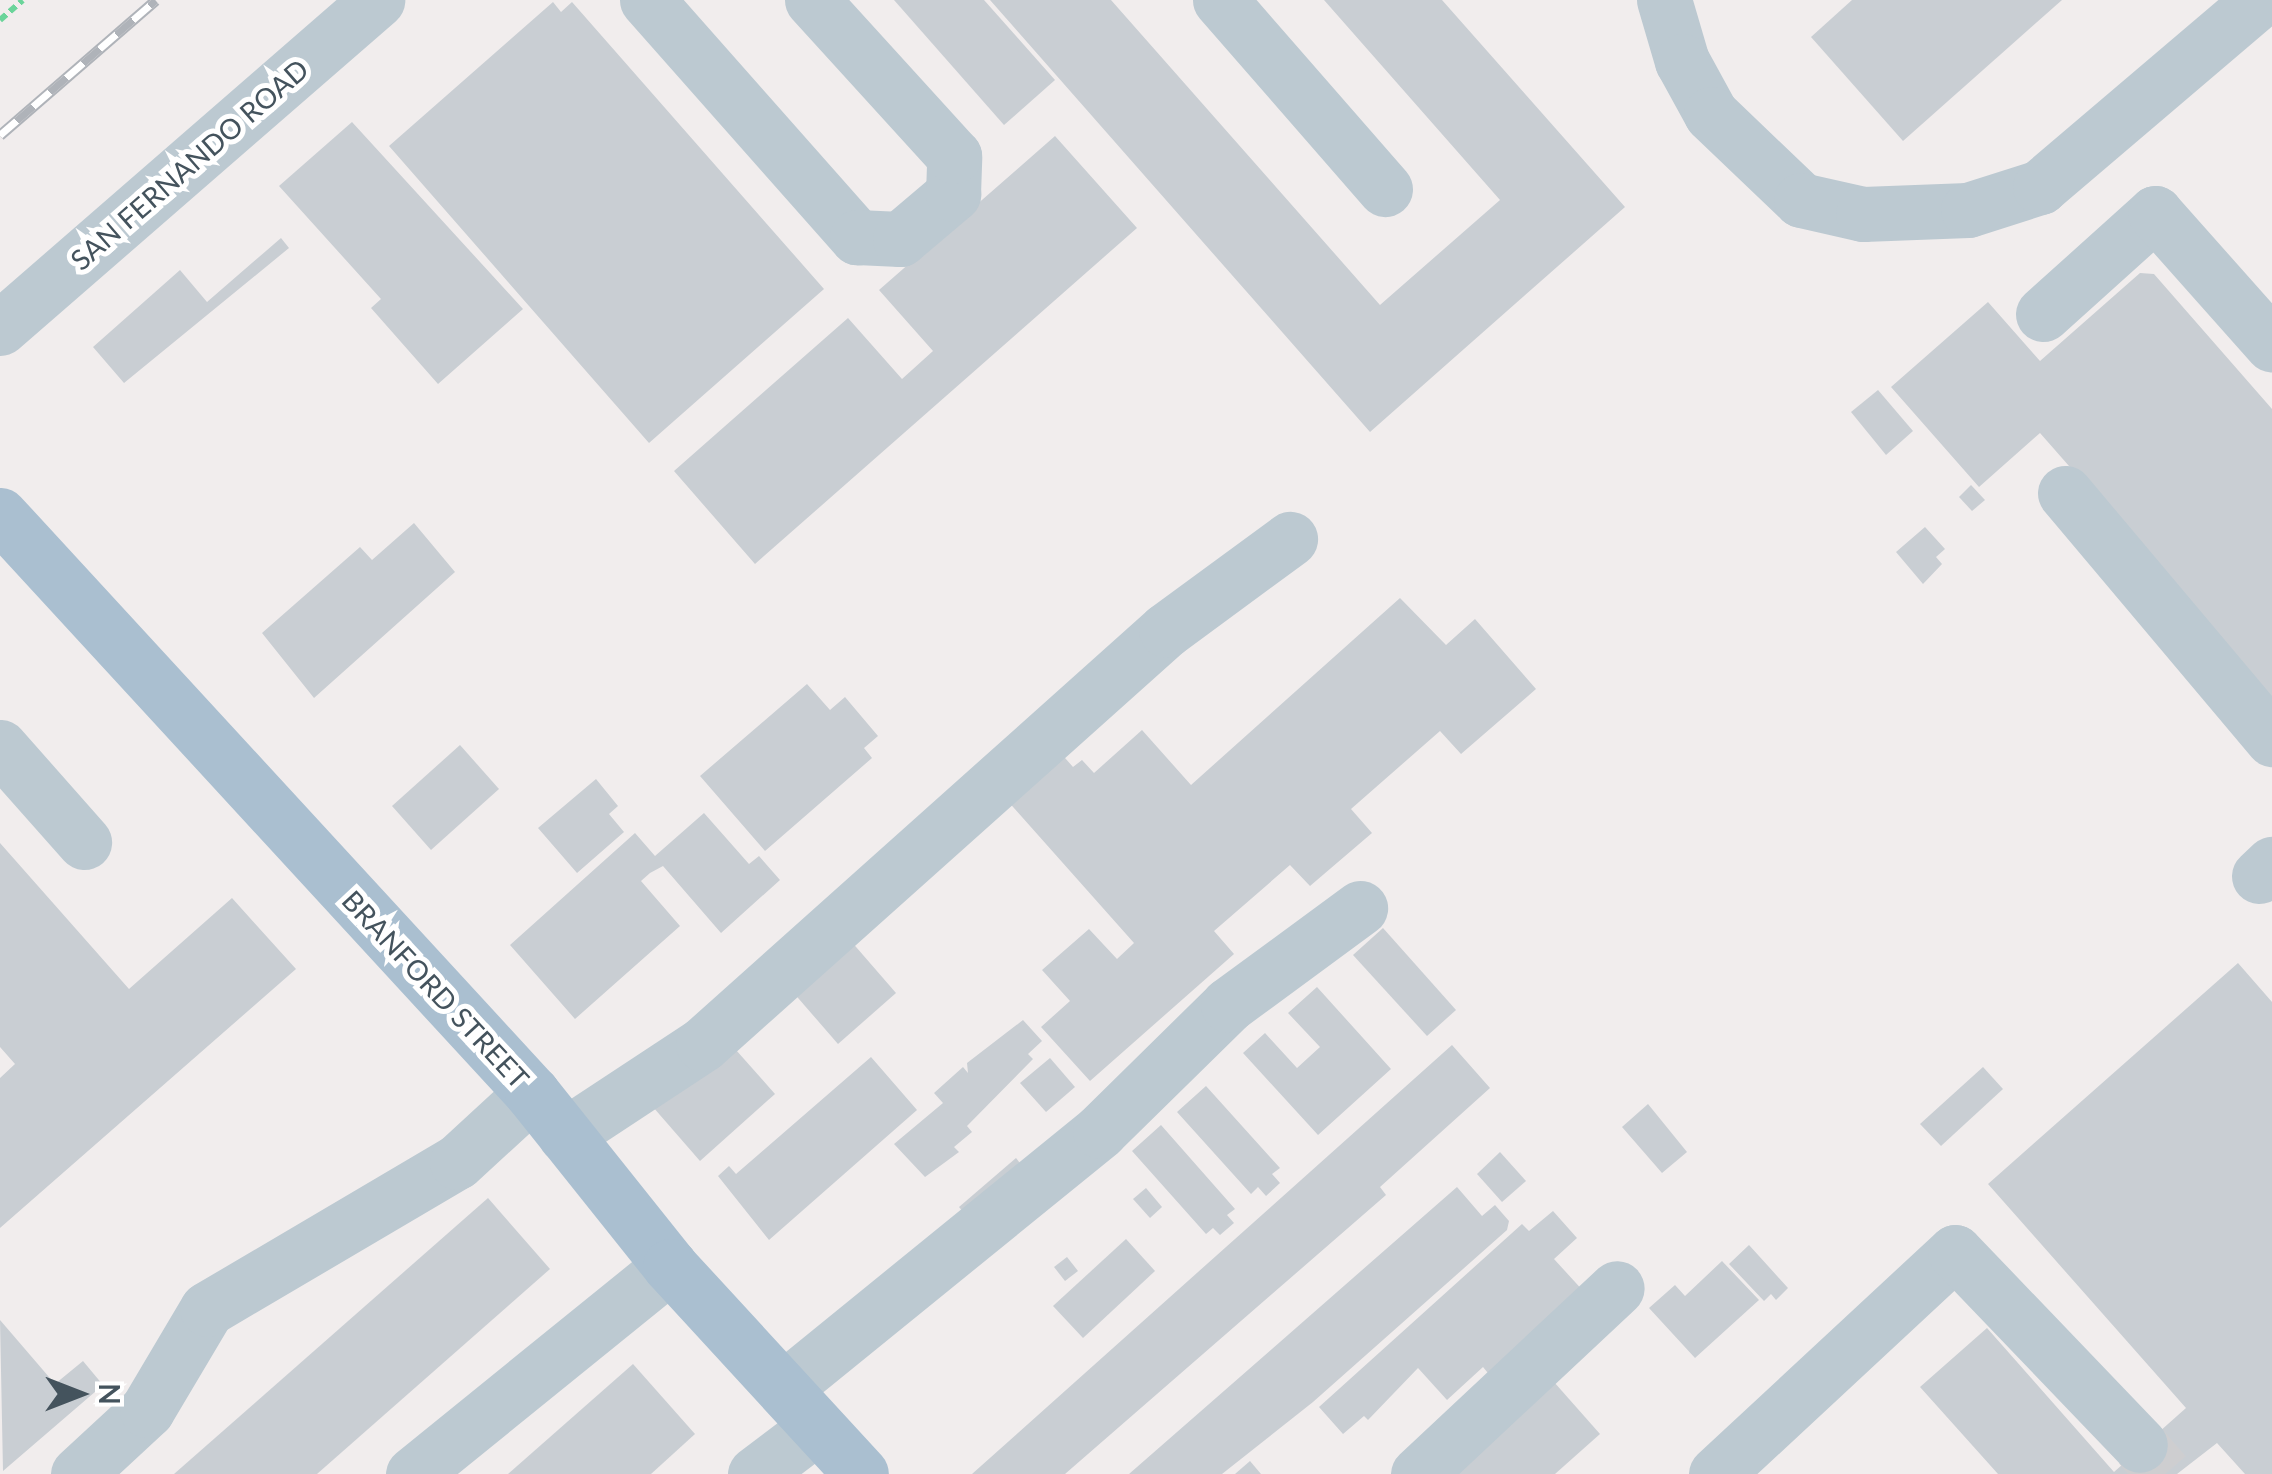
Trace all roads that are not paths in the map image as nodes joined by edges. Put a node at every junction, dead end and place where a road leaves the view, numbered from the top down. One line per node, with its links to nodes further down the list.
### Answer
1 (377, 0): 9 (street, SAN FERNANDO ROAD)
2 (647, 0): 3 (street)
3 (812, 0)
4 (1220, 0): 7 (street)
5 (1664, 0): 6 (street)
6 (2260, 0)
7 (1385, 189)
8 (2043, 314): 10 (street)
9 (0, 328)
10 (2272, 345)
11 (2065, 493): 14 (street)
12 (0, 515): 18 (main road, BRANFORD STREET)
13 (1290, 539): 18 (street)
14 (2272, 739)
15 (0, 748): 16 (street)
16 (84, 842)
17 (1360, 908): 21 (street)
18 (548, 1114): 19 (main road, BRANFORD STREET); 23 (street)
19 (670, 1266): 21 (main road, BRANFORD STREET); 24 (street)
20 (1617, 1288): 27 (street)
21 (801, 1408): 25 (street); 26 (main road, BRANFORD STREET)
22 (2140, 1445): 28 (street)
23 (78, 1474)
24 (412, 1474)
25 (754, 1474)
26 (861, 1474)
27 (1418, 1474)
28 (1716, 1474)

